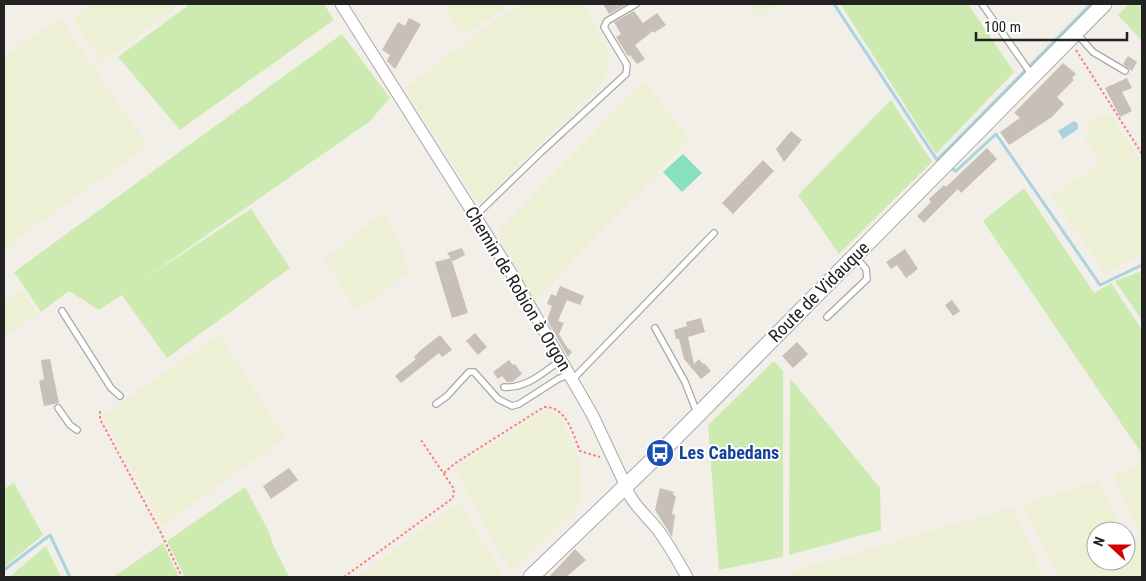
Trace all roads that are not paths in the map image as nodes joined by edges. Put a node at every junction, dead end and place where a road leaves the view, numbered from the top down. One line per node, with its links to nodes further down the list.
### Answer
1 (341, 4): 8 (street, Chemin de Robion à Orgon)
2 (636, 4): 8 (lane)
3 (982, 4): 7 (lane)
4 (1104, 4): 5 (street, Route de Vidauque)
5 (1072, 37): 6 (lane); 7 (street, Route de Vidauque)
6 (1125, 71)
7 (1033, 76): 10 (street, Route de Vidauque)
8 (475, 216): 14 (street, Chemin de Robion à Orgon)
9 (714, 233): 15 (lane)
10 (855, 256): 12 (lane); 20 (street, Route de Vidauque)
11 (62, 311): 17 (lane)
12 (827, 317)
13 (655, 328): 20 (lane)
14 (561, 360): 15 (street, Chemin de Robion à Orgon); 16 (lane)
15 (571, 377): 18 (lane); 22 (street, Chemin de Robion à Orgon)
16 (504, 387)
17 (120, 396)
18 (436, 404)
19 (58, 408): 21 (lane)
20 (697, 415): 22 (street, Route de Vidauque)
21 (77, 430)
22 (624, 484): 23 (street, Route de Vidauque); 24 (street, Chemin de Robion à Orgon)
23 (531, 577)
24 (687, 577)

